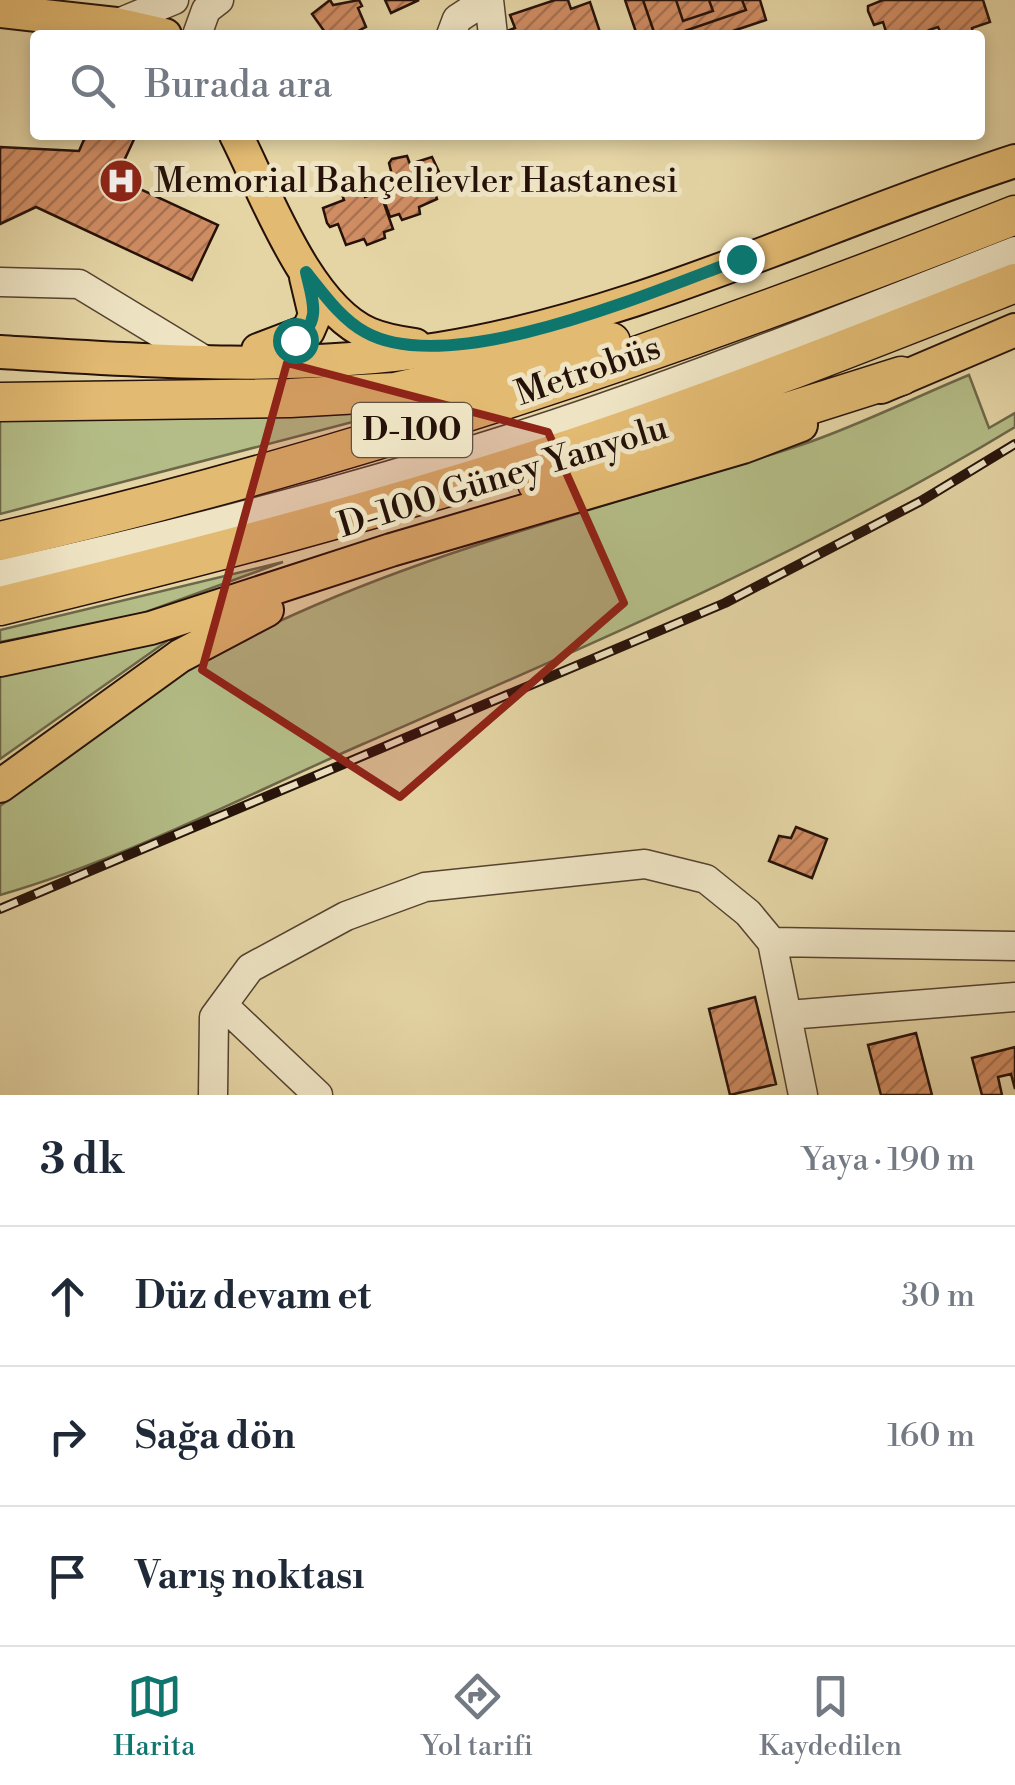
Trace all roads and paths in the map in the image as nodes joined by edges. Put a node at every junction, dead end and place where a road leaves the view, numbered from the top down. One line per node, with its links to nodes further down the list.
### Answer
1 (174, 0): 5 (lane)
2 (219, 0): 7 (lane)
3 (488, 0): 8 (lane); 9 (lane)
4 (0, 11): 5 (main road)
5 (116, 24): 6 (main road)
6 (143, 30)
7 (199, 30)
8 (453, 30)
9 (492, 30)
10 (239, 140): 16 (main road)
11 (1015, 160): 21 (main road)
12 (1015, 198): 14 (highway)
13 (1015, 215): 14 (highway, D-100)
14 (953, 240): 19 (highway, D-100)
15 (1015, 251): 31 (lane, Metrobüs)
16 (306, 272): 21 (main road); 23 (main road)
17 (0, 282): 23 (lane)
18 (1015, 284): 28 (highway, D-100)
19 (817, 292): 26 (highway); 29 (highway, D-100)
20 (1015, 330): 24 (main road, D-100 Güney Yanyolu)
21 (440, 349): 23 (main road)
22 (0, 352): 23 (main road)
23 (206, 361)
24 (900, 376): 28 (highway); 30 (main road, D-100 Güney Yanyolu)
25 (0, 384): 26 (highway)
26 (90, 401): 27 (highway)
27 (0, 402)
28 (349, 516): 32 (highway, D-100)
29 (0, 541)
30 (391, 550): 33 (main road, D-100 Güney Yanyolu); 34 (main road)
31 (0, 574)
32 (0, 606)
33 (0, 660)
34 (0, 786)
35 (772, 942): 36 (lane); 38 (lane); 39 (lane)
36 (1015, 946)
37 (1015, 997): 39 (lane)
38 (223, 1005): 40 (lane); 41 (lane)
39 (788, 1015): 42 (lane)
40 (213, 1095)
41 (318, 1095)
42 (802, 1095)

